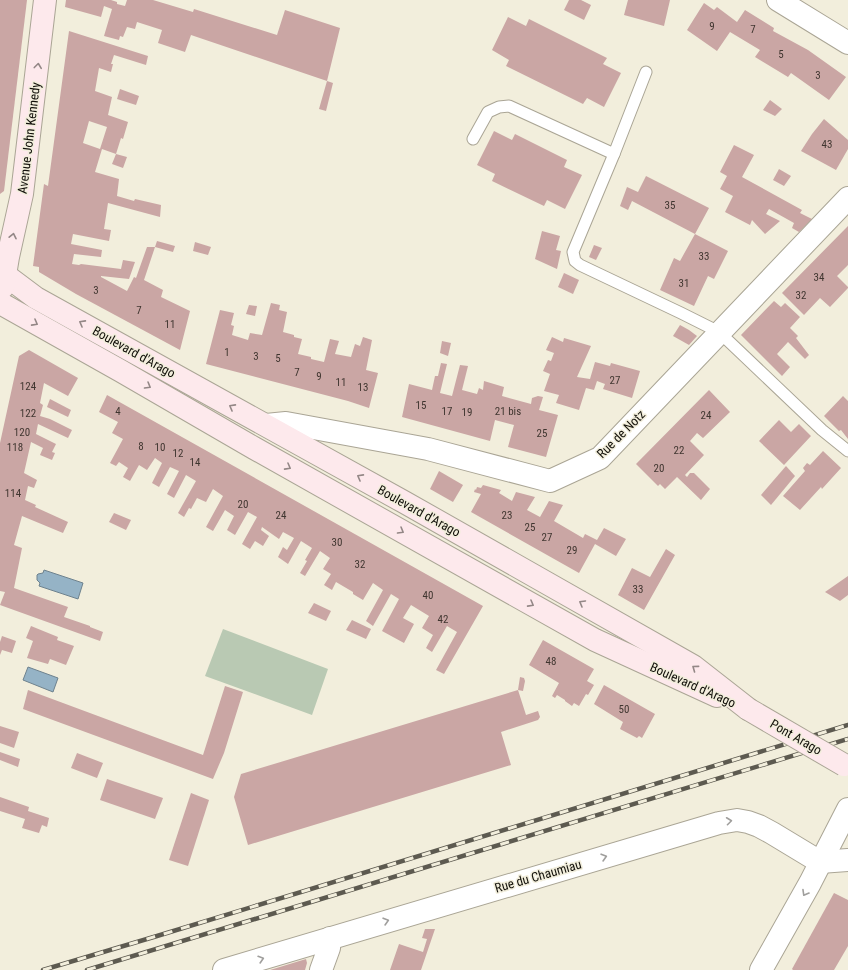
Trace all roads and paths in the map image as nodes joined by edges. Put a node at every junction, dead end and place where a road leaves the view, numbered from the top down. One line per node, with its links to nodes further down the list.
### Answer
1 (46, 0): 8 (main road, Avenue John Kennedy, one-way to 1)
2 (778, 0): 3 (street)
3 (848, 43)
4 (646, 72): 6 (lane)
5 (473, 139): 6 (lane)
6 (614, 154): 11 (lane)
7 (848, 198): 11 (street, Rue de Notz)
8 (2, 273): 9 (main road, Avenue John Kennedy); 12 (main road, Boulevard d'Arago, one-way to 8)
9 (0, 304): 10 (street); 13 (main road, Boulevard d'Arago, one-way to 13)
10 (0, 307)
11 (719, 332): 12 (street, Rue de Notz); 14 (lane)
12 (266, 426): 13 (main road); 15 (main road, Boulevard d'Arago, one-way to 12)
13 (254, 448): 15 (main road, Boulevard d'Arago, one-way to 15)
14 (848, 451)
15 (748, 709): 16 (main road, Pont Arago, bridge)
16 (846, 766)
17 (848, 809): 19 (street)
18 (848, 860): 19 (street)
19 (820, 862): 20 (street, Rue du Chaumiau, one-way to 19); 23 (street, one-way to 23)
20 (330, 938): 21 (street, Rue du Chaumiau, one-way to 20); 22 (street)
21 (224, 970)
22 (321, 970)
23 (761, 970)

